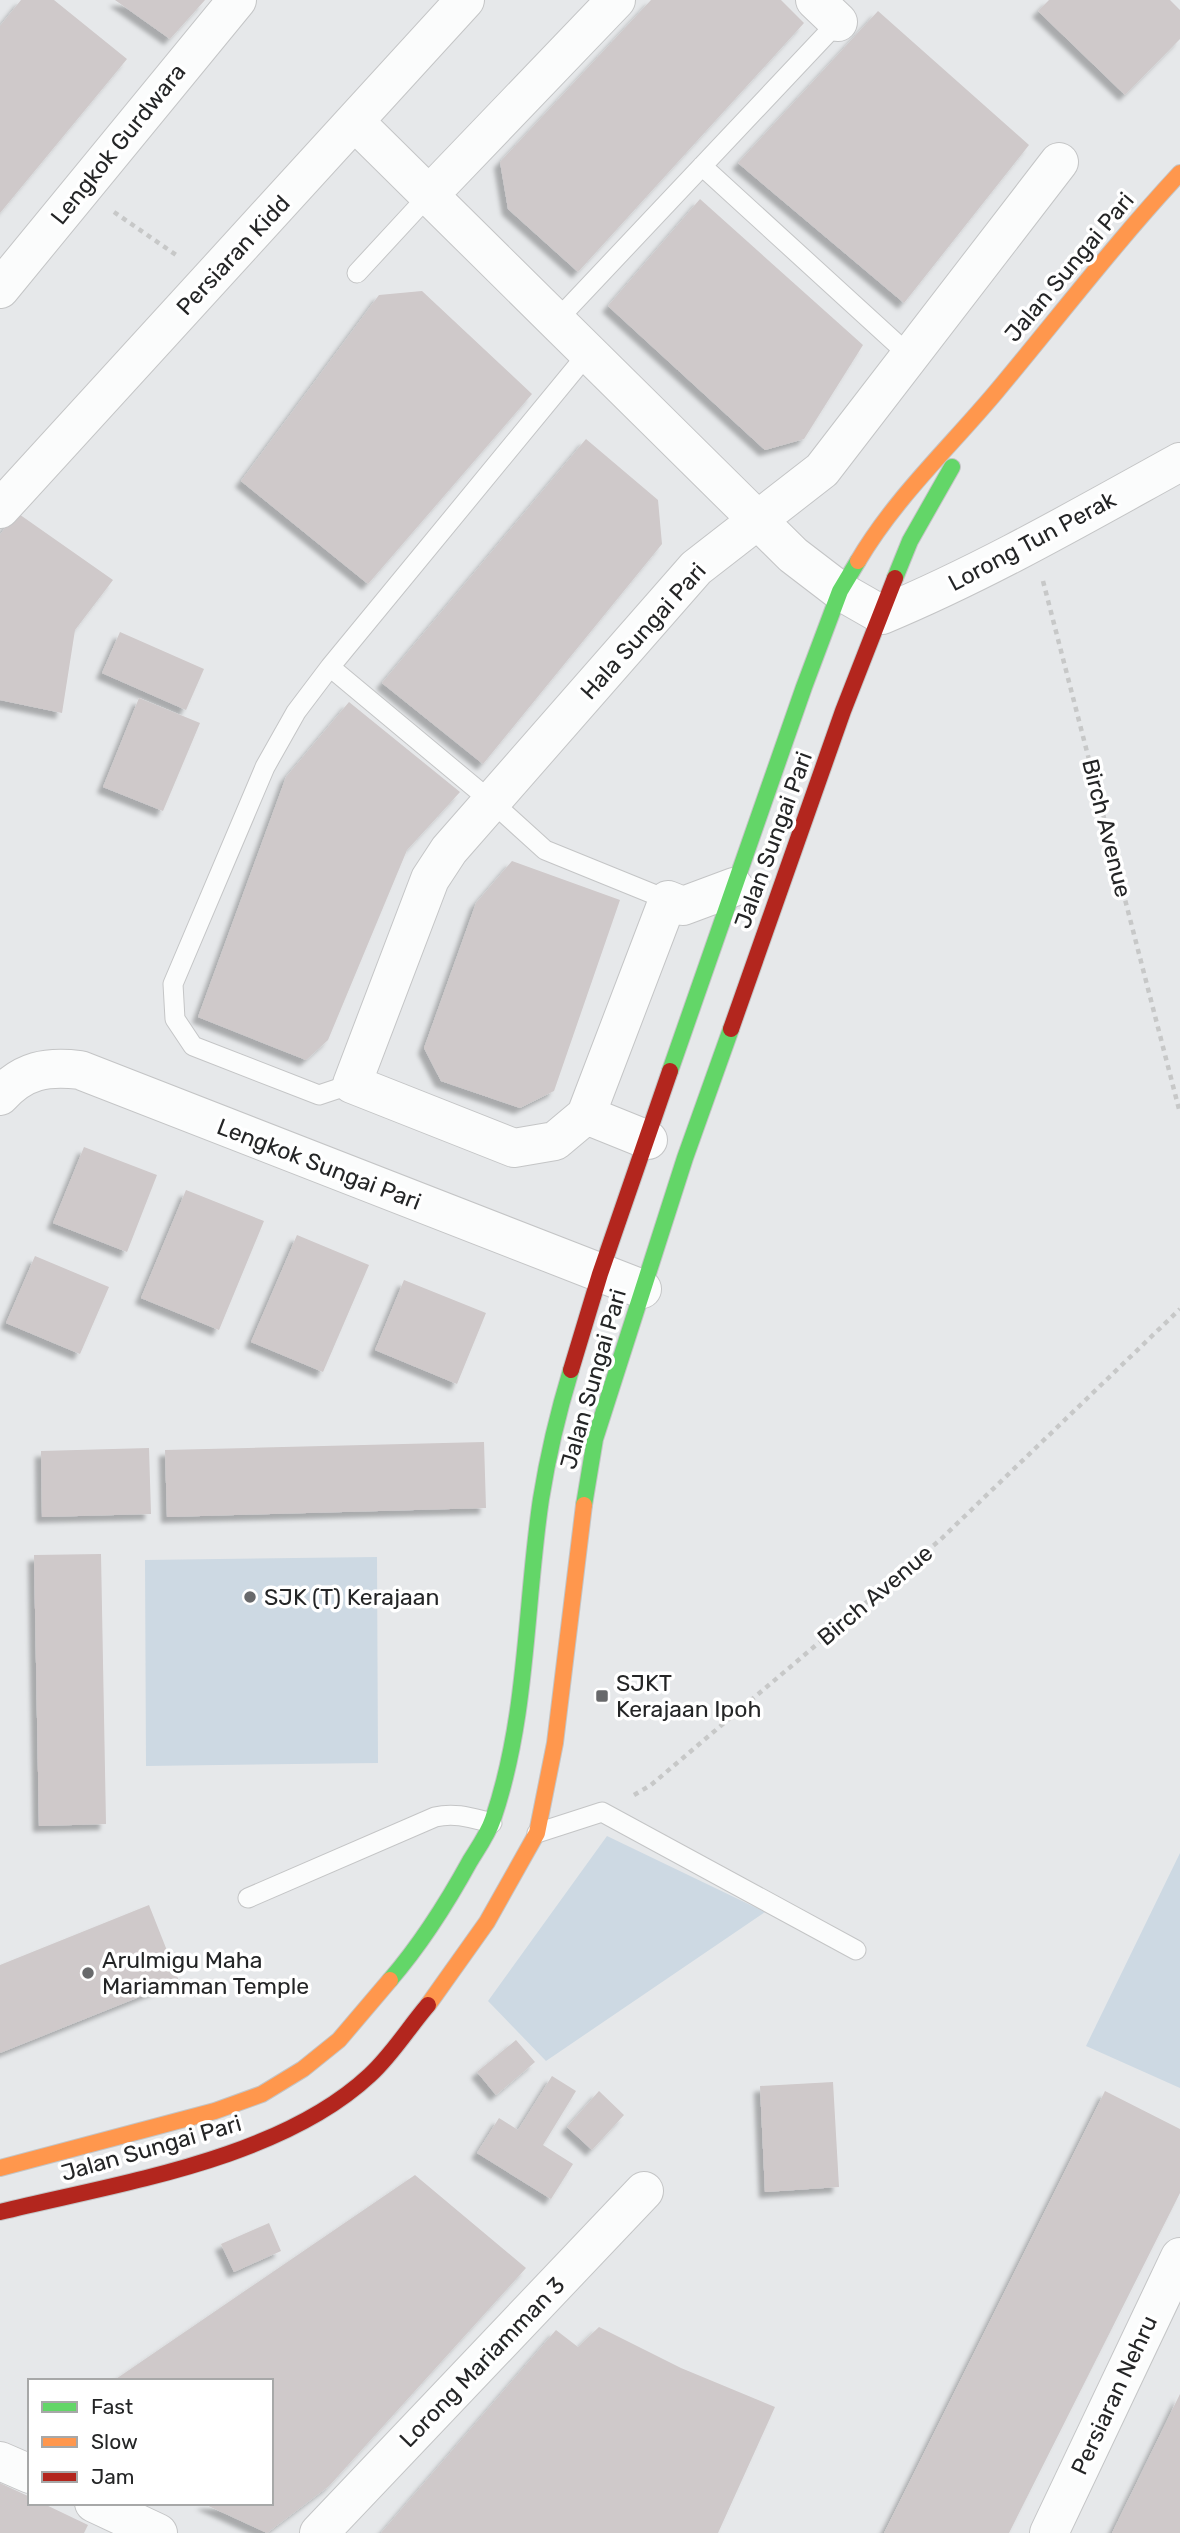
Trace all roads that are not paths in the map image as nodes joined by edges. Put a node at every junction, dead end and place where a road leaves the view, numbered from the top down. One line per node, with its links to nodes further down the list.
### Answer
1 (237, 0): 11 (street, Lengkok Gurdwara)
2 (465, 0): 5 (street, Persiaran Kidd)
3 (616, 0): 9 (street)
4 (826, 11): 7 (lane)
5 (355, 122): 9 (street); 17 (street, Persiaran Kidd)
6 (1059, 162): 14 (street, Hala Sungai Pari)
7 (702, 166): 12 (lane); 14 (lane)
8 (1180, 173): 15 (main road, Jalan Sungai Pari)
9 (429, 195): 10 (lane); 12 (street)
10 (357, 273)
11 (0, 289)
12 (557, 320): 13 (street)
13 (589, 352): 18 (street); 21 (lane)
14 (910, 356): 18 (street, Hala Sungai Pari)
15 (995, 393): 19 (main road, Jalan Sungai Pari); 20 (main road, Jalan Sungai Pari)
16 (1180, 462): 20 (street, Lorong Tun Perak)
17 (0, 509)
18 (757, 520): 19 (street); 22 (street, Hala Sungai Pari)
19 (839, 591): 20 (street); 23 (main road, Jalan Sungai Pari)
20 (882, 615): 30 (main road, Jalan Sungai Pari)
21 (330, 667): 22 (lane); 25 (lane)
22 (492, 802): 24 (lane); 25 (street, Hala Sungai Pari)
23 (734, 887): 24 (street); 28 (main road, Jalan Sungai Pari)
24 (668, 900): 27 (street)
25 (352, 1084): 27 (street)
26 (0, 1096): 29 (street, Lengkok Sungai Pari)
27 (586, 1115): 28 (street)
28 (648, 1140): 29 (main road, Jalan Sungai Pari)
29 (600, 1274): 30 (street, Lengkok Sungai Pari); 31 (main road, Jalan Sungai Pari)
30 (642, 1289): 31 (main road, Jalan Sungai Pari)
31 (554, 1588): 32 (main road, Jalan Sungai Pari); 33 (main road, Jalan Sungai Pari)
32 (492, 1823): 34 (lane); 36 (main road, Jalan Sungai Pari)
33 (537, 1833): 35 (lane); 38 (main road, Jalan Sungai Pari)
34 (247, 1898)
35 (856, 1950)
36 (0, 2168)
37 (644, 2192): 44 (street, Lorong Mariamman 3)
38 (0, 2212)
39 (1180, 2257): 45 (street, Persiaran Nehru)
40 (0, 2460): 41 (street)
41 (28, 2473)
42 (108, 2517): 43 (street)
43 (158, 2533)
44 (319, 2533)
45 (1049, 2533)

